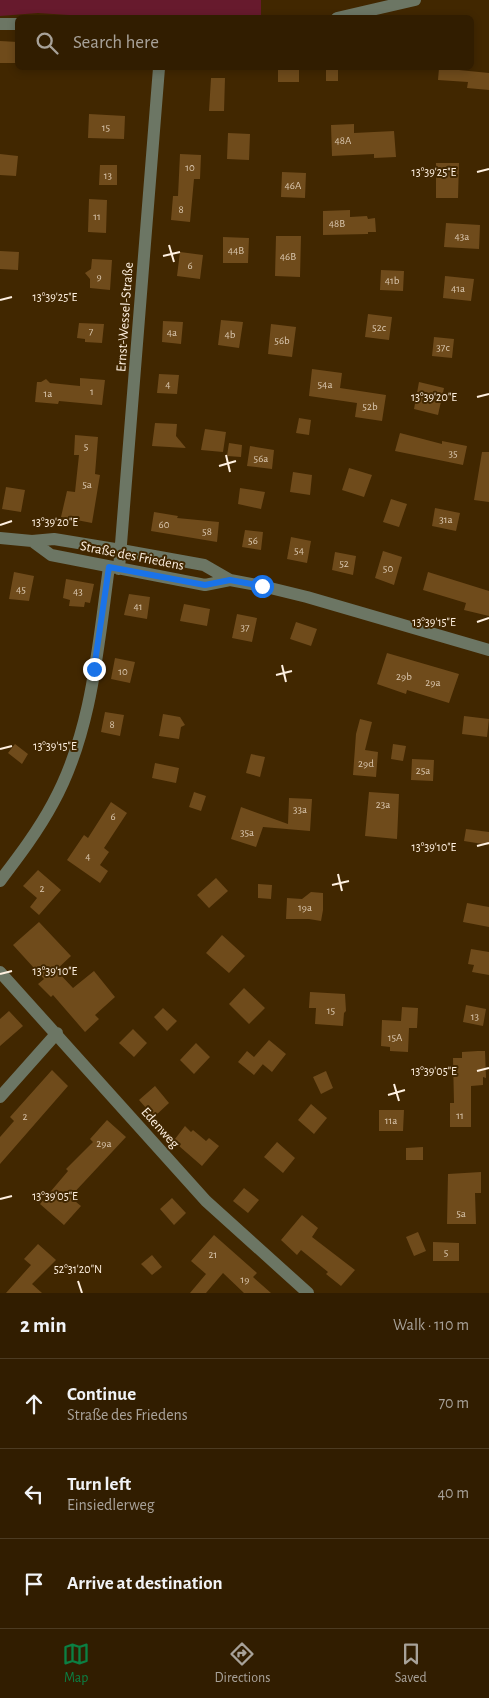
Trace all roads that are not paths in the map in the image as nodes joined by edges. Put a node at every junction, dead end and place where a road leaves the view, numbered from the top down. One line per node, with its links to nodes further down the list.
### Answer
1 (415, 0): 2 (street)
2 (350, 15)
3 (0, 24): 4 (street)
4 (15, 24)
5 (159, 70): 8 (street, Ernst-Wessel-Straße)
6 (0, 538): 7 (street, Straße des Friedens)
7 (32, 541): 8 (street, Straße des Friedens); 9 (street, Straße des Friedens)
8 (121, 550): 9 (street, Ernst-Wessel-Straße); 10 (street, Straße des Friedens)
9 (114, 568): 10 (street, Straße des Friedens); 12 (street, Ernst-Wessel-Straße)
10 (230, 580): 11 (street, Straße des Friedens)
11 (489, 650)
12 (0, 881)
13 (0, 972): 14 (street, Edenweg)
14 (57, 1033): 15 (street); 16 (street, Edenweg)
15 (0, 1097)
16 (308, 1293)

